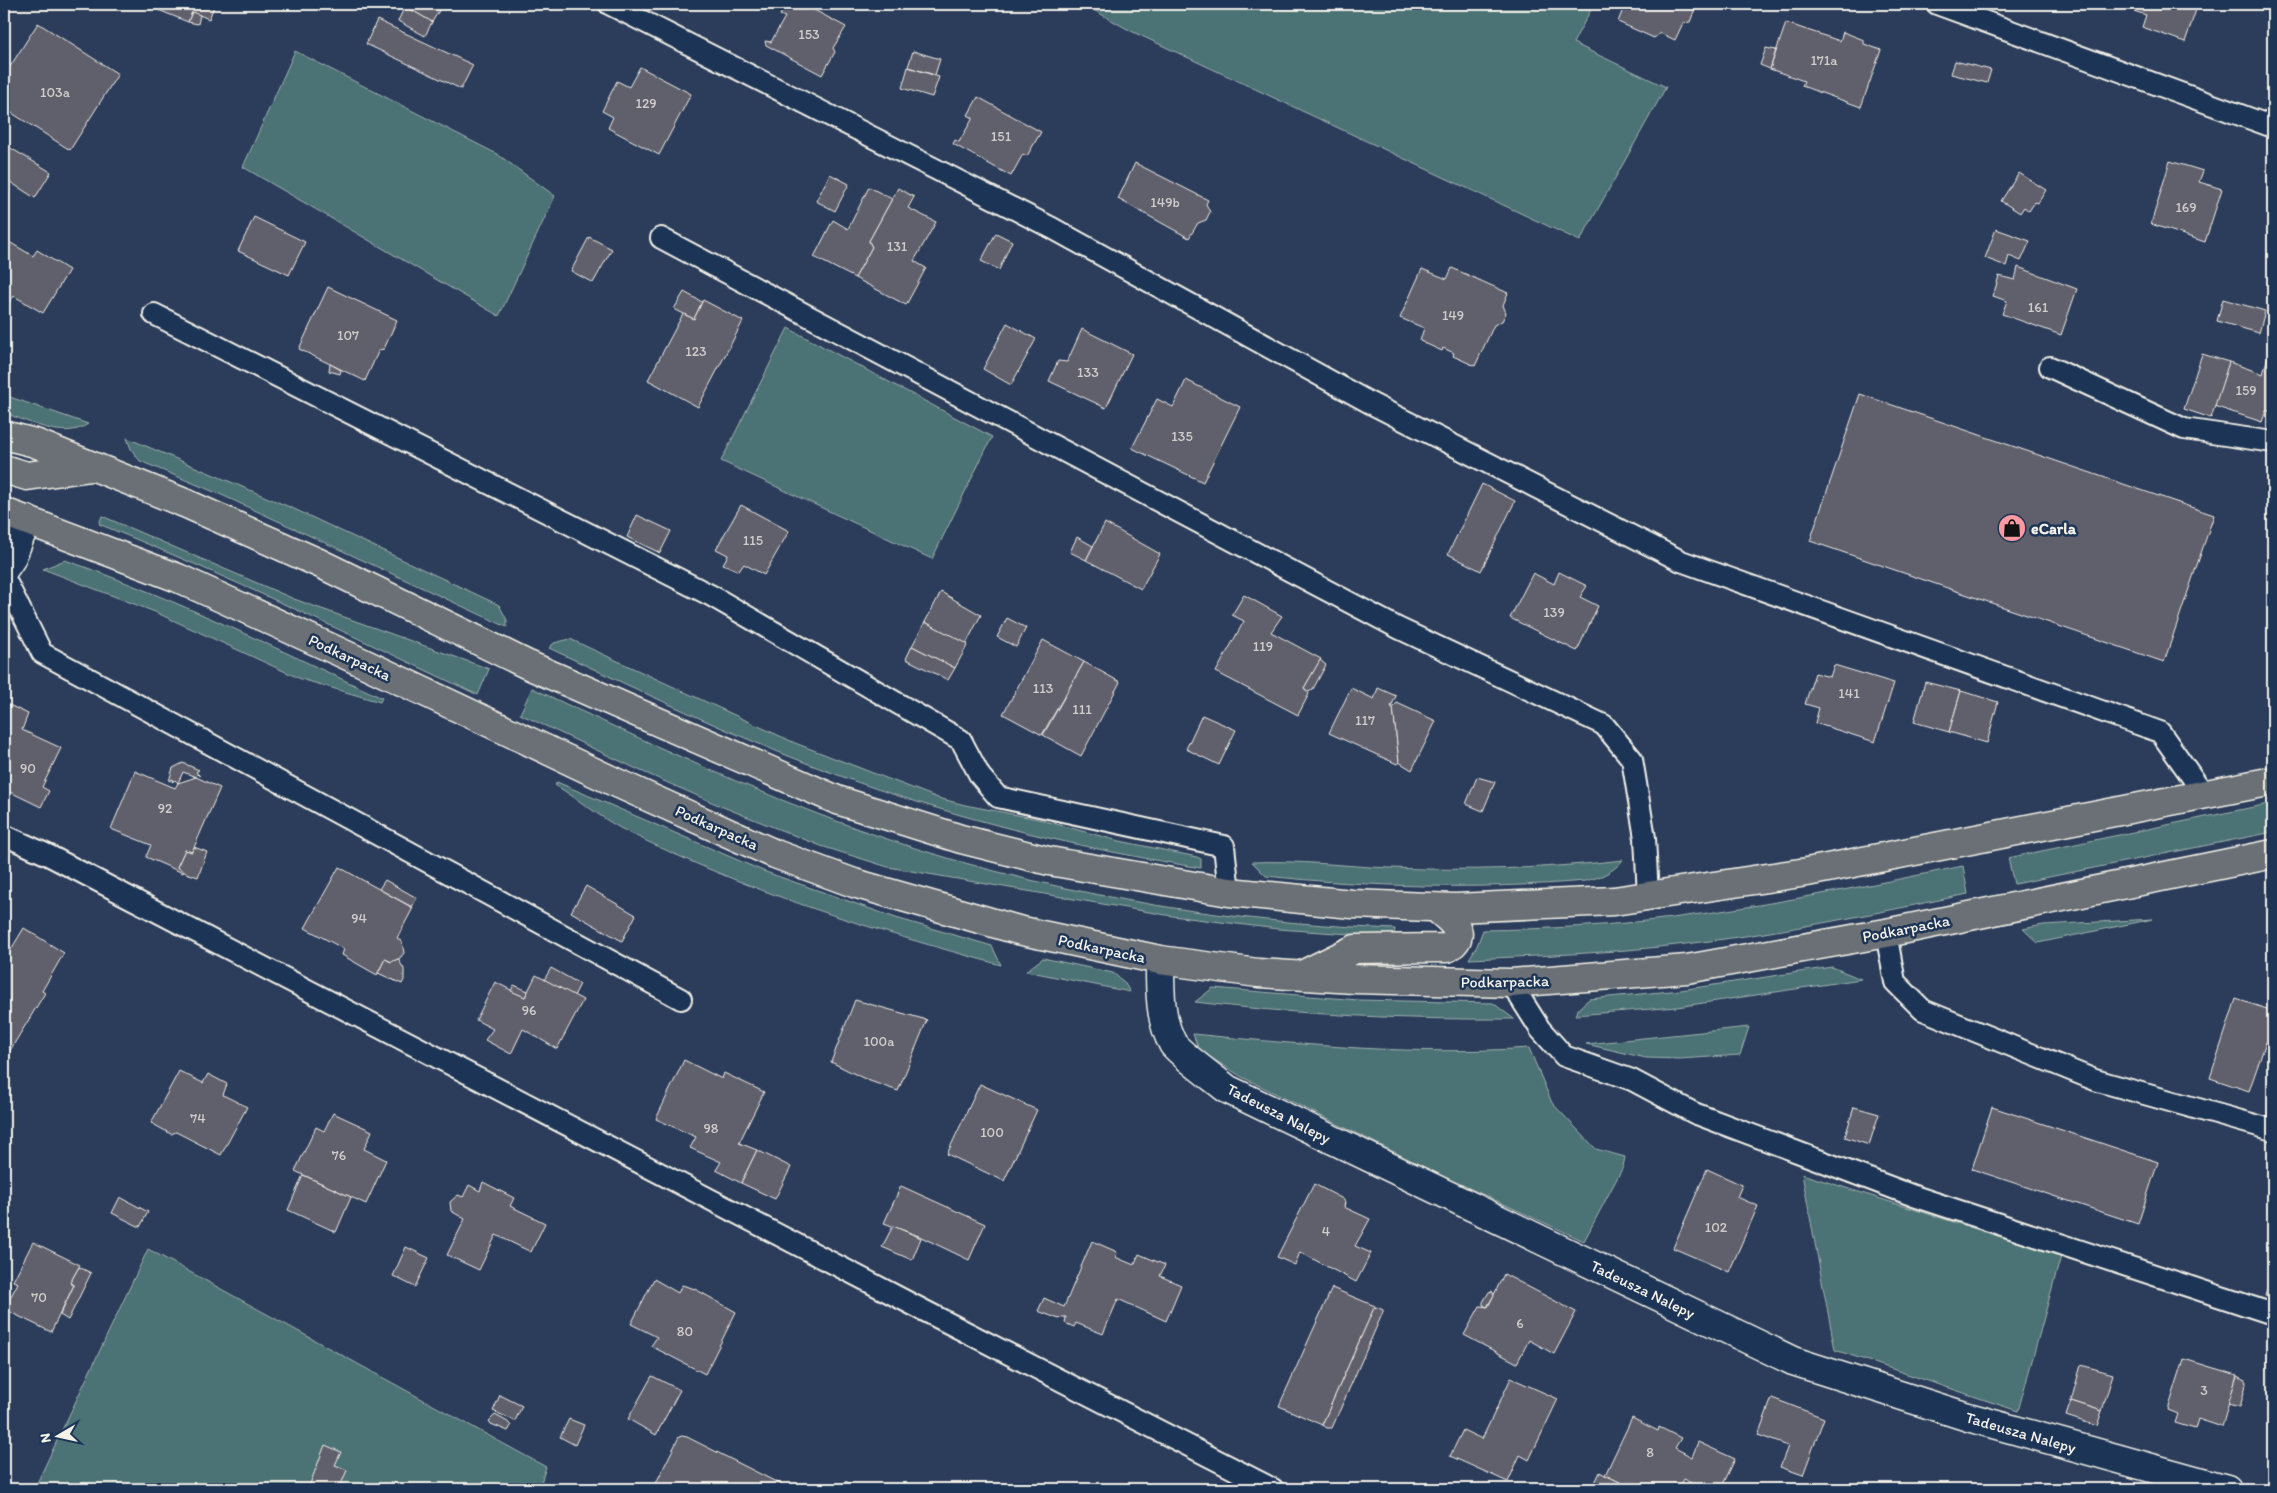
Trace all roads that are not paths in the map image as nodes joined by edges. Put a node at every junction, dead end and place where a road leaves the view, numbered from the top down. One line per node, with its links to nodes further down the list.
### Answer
1 (609, 4): 15 (lane)
2 (1937, 4): 3 (lane)
3 (2273, 127)
4 (661, 238): 19 (lane)
5 (154, 314): 18 (lane)
6 (2050, 367): 8 (lane)
7 (4, 434): 9 (highway)
8 (2273, 442)
9 (92, 466): 10 (highway); 18 (highway)
10 (4, 469)
11 (16, 516): 12 (street); 22 (highway, Podkarpacka)
12 (4, 569)
13 (4, 577): 25 (lane)
14 (2273, 781): 15 (highway)
15 (2204, 794): 19 (highway)
16 (4, 835): 28 (lane)
17 (2273, 854): 21 (highway, Podkarpacka)
18 (1229, 892): 20 (highway)
19 (1648, 896): 20 (highway)
20 (1436, 908): 23 (highway)
21 (1886, 933): 24 (highway, Podkarpacka); 26 (lane)
22 (1160, 960): 23 (highway, Podkarpacka); 29 (street, Tadeusza Nalepy)
23 (1300, 975): 24 (highway, Podkarpacka)
24 (1511, 983): 27 (lane)
25 (681, 999)
26 (2273, 1130)
27 (2273, 1314)
28 (1274, 1489)
29 (2226, 1489)

